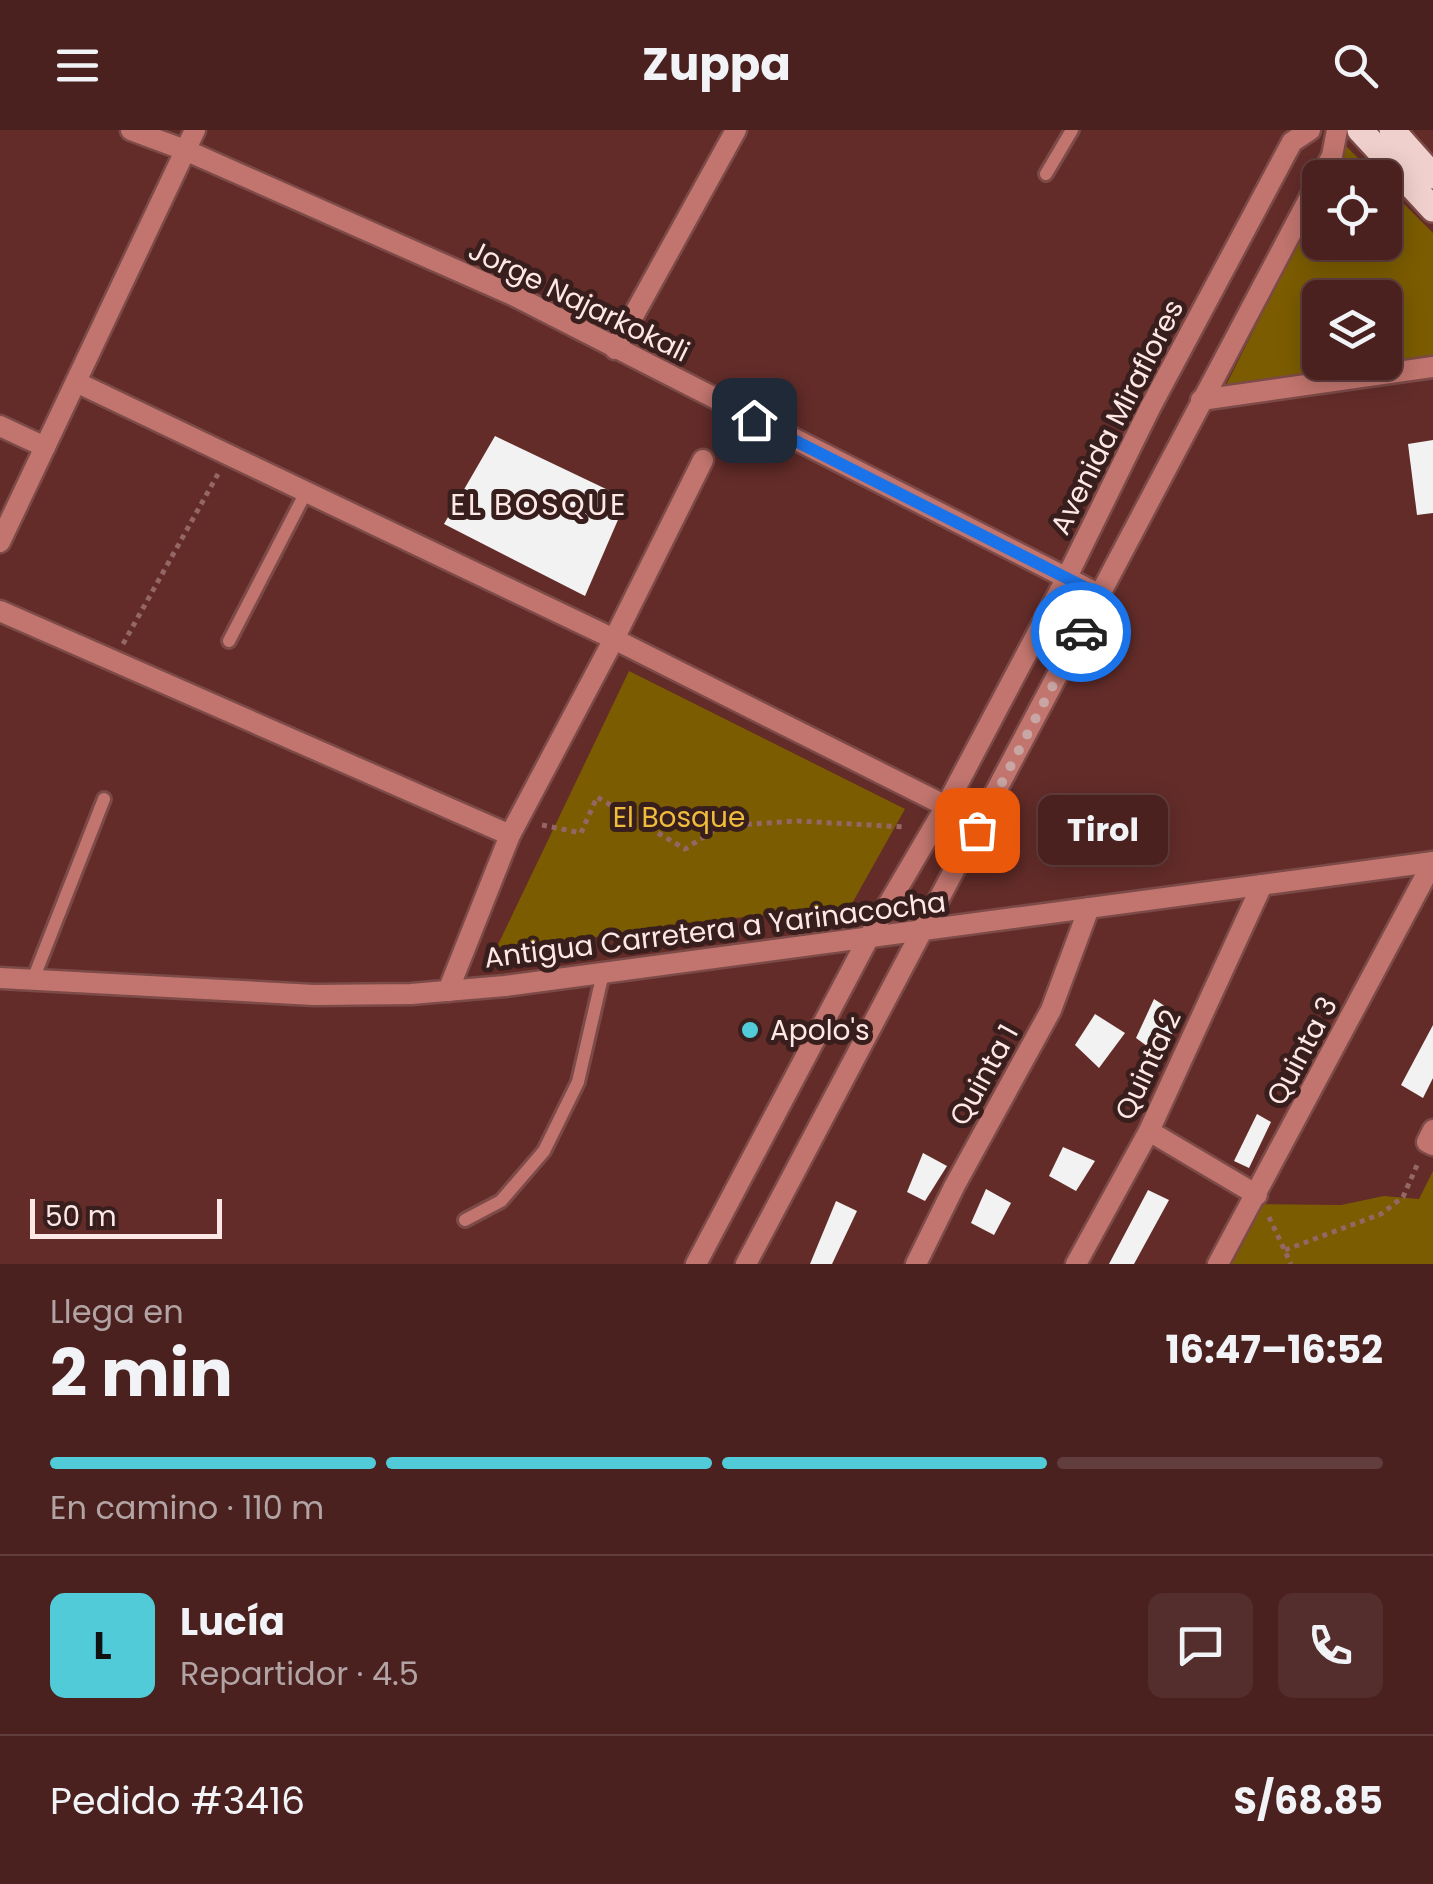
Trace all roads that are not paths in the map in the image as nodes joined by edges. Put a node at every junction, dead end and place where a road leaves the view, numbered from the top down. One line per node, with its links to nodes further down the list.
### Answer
1 (131, 130): 10 (street, Jorge Najarkokali)
2 (195, 130): 10 (street)
3 (736, 130): 16 (street)
4 (1072, 130): 12 (lane)
5 (1310, 130): 9 (street, Avenida Miraflores)
6 (1337, 130): 11 (street)
7 (1360, 130): 14 (main road)
8 (1392, 130): 13 (main road)
9 (1285, 136): 25 (street, Avenida Miraflores)
10 (185, 150): 16 (street, Jorge Najarkokali); 18 (street)
11 (1330, 160)
12 (1046, 174)
13 (1433, 176)
14 (1433, 209)
15 (1302, 212): 19 (street)
16 (615, 349): 25 (street, Jorge Najarkokali)
17 (1433, 366): 19 (street)
18 (76, 382): 21 (street); 23 (street)
19 (1201, 400): 26 (street)
20 (0, 426): 21 (street)
21 (45, 447): 24 (street)
22 (703, 460): 28 (street)
23 (306, 492): 28 (street); 29 (lane)
24 (0, 542)
25 (1066, 580): 26 (street, Jorge Najarkokali); 31 (street, Avenida Miraflores)
26 (1100, 595): 36 (street)
27 (0, 611): 32 (street)
28 (614, 638): 31 (street); 32 (street)
29 (229, 641)
30 (104, 799): 39 (lane)
31 (946, 806): 37 (street, Avenida Miraflores)
32 (513, 828): 41 (street)
33 (1433, 862): 34 (street, Antigua Carretera a Yarinacocha); 43 (street, Quinta 3)
34 (1262, 885): 35 (street, Antigua Carretera a Yarinacocha); 42 (street, Quinta 2)
35 (1089, 908): 36 (street, Antigua Carretera a Yarinacocha); 47 (street, Quinta 1)
36 (924, 930): 37 (street, Antigua Carretera a Yarinacocha); 46 (street)
37 (869, 937): 38 (street, Antigua Carretera a Yarinacocha); 45 (street, Avenida Miraflores)
38 (603, 973): 41 (street, Antigua Carretera a Yarinacocha); 44 (lane)
39 (34, 977): 40 (street, Antigua Carretera a Yarinacocha); 41 (street, Antigua Carretera a Yarinacocha)
40 (0, 978)
41 (448, 991)
42 (1149, 1131): 43 (street); 48 (street, Quinta 2)
43 (1257, 1194): 49 (street, Quinta 3)
44 (466, 1220)
45 (696, 1264)
46 (746, 1264)
47 (916, 1264)
48 (1076, 1264)
49 (1218, 1264)

